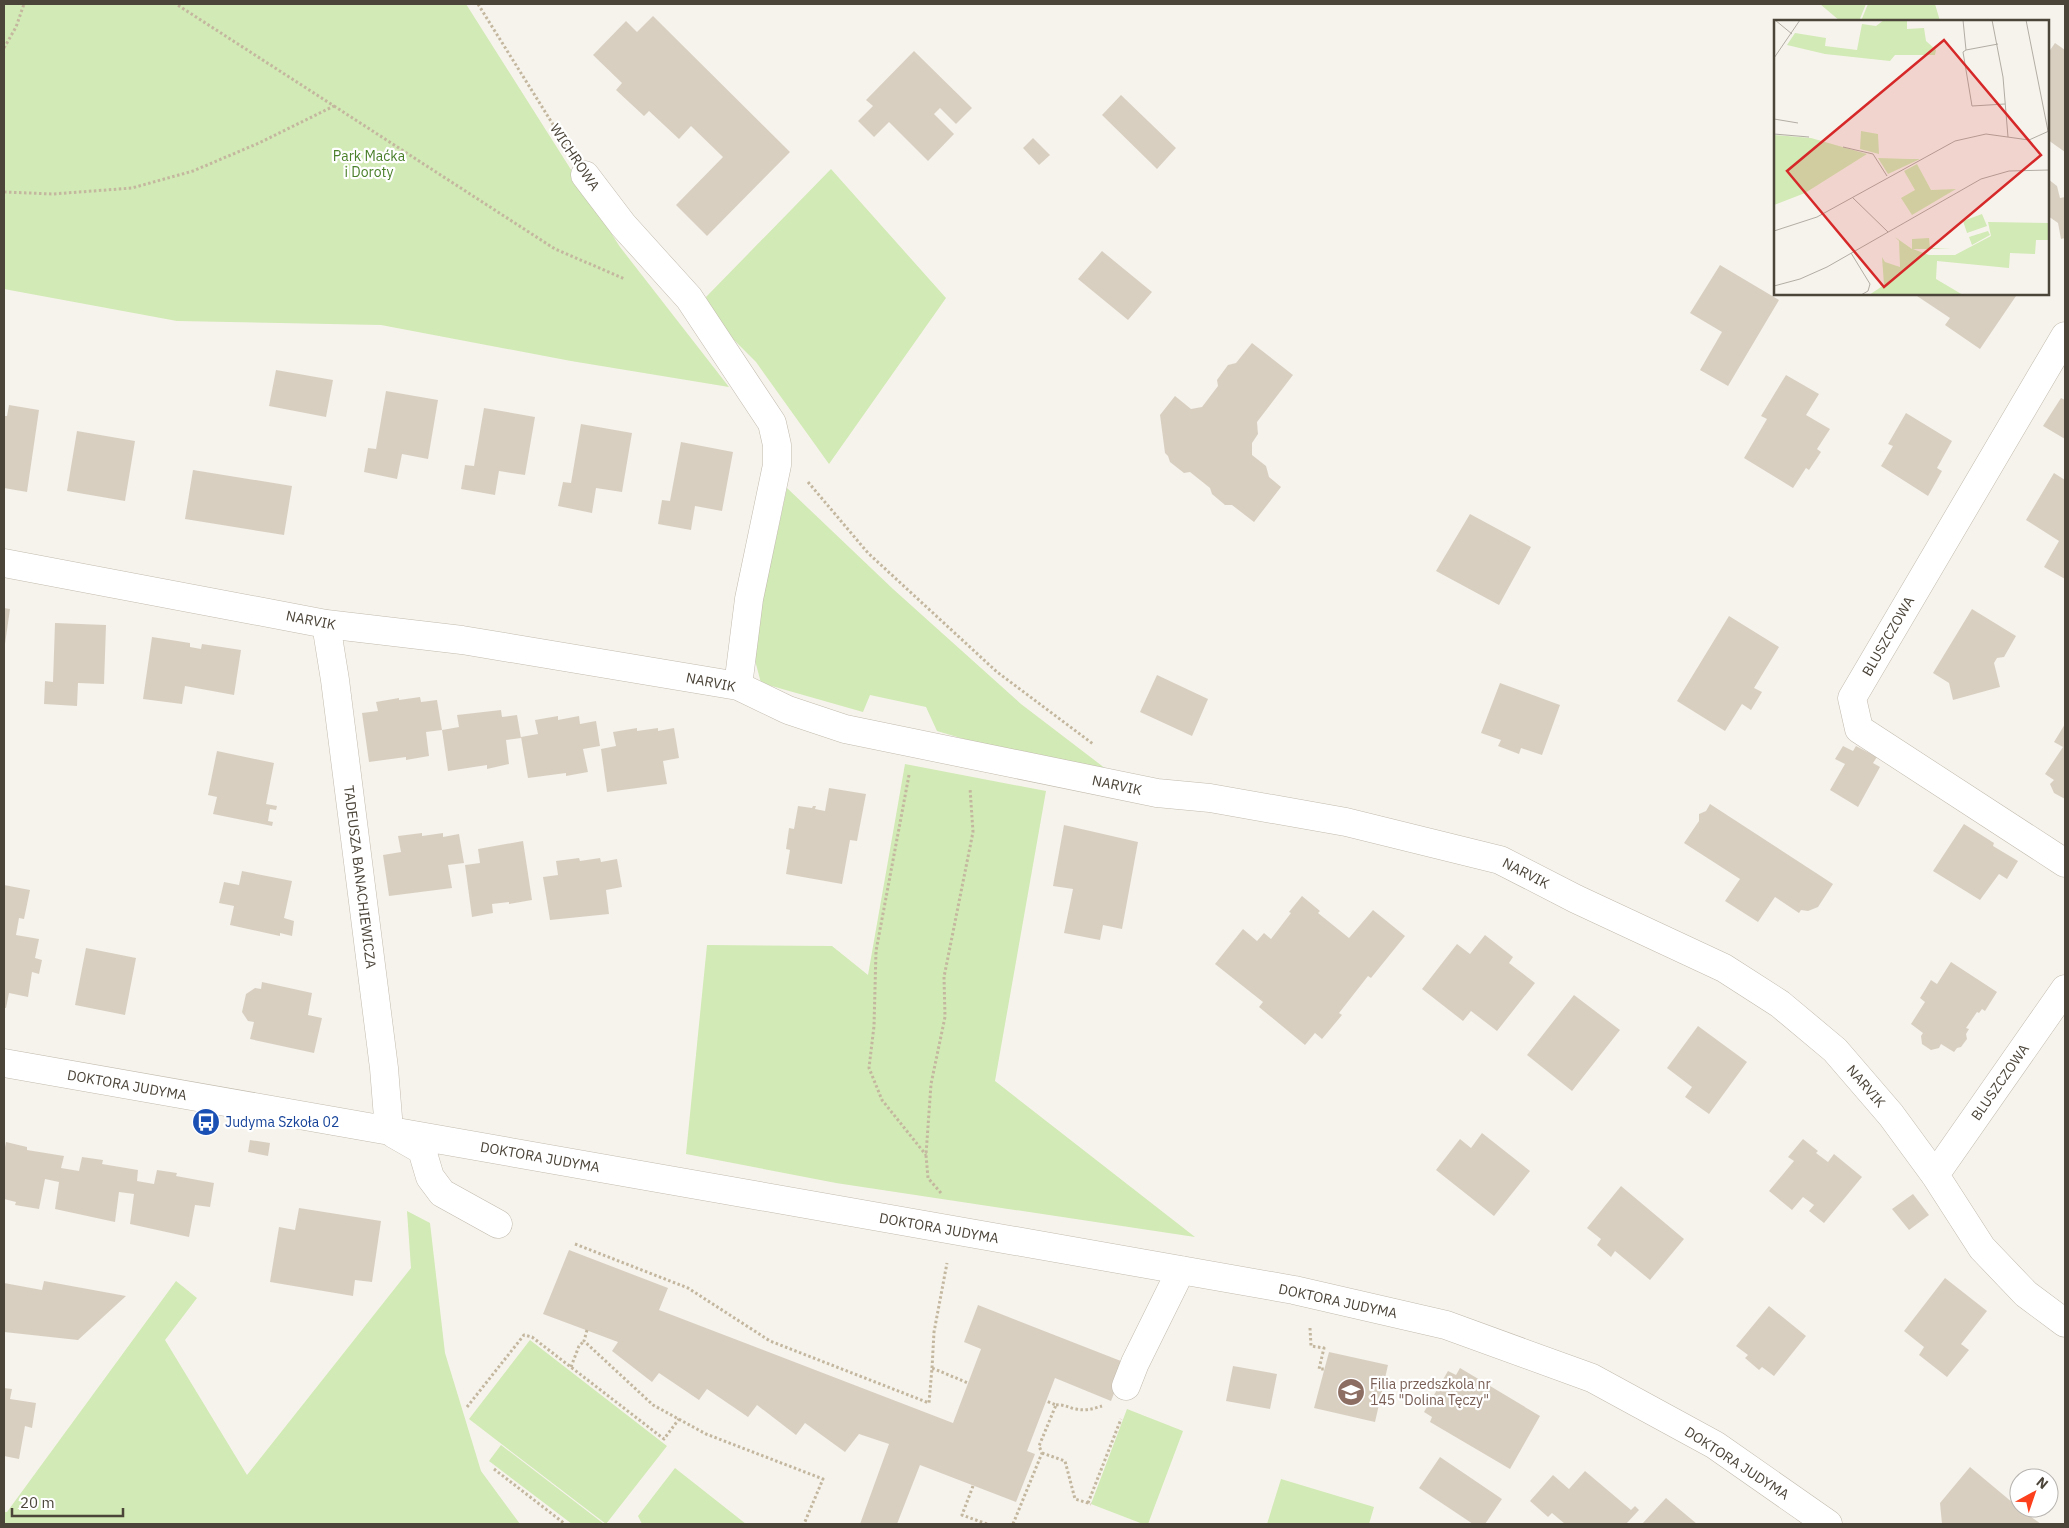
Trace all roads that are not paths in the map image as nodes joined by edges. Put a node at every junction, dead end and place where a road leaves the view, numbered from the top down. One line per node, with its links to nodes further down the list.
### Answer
1 (585, 175): 5 (street, WICHROWA)
2 (2065, 336): 6 (street, BLUSZCZOWA)
3 (4, 563): 4 (street, NARVIK)
4 (326, 624): 5 (street, NARVIK); 9 (street, TADEUSZA BANACHIEWICZA)
5 (738, 686): 10 (street, NARVIK)
6 (2065, 863)
7 (2065, 989): 10 (street, BLUSZCZOWA)
8 (4, 1063): 9 (street, DOKTORA JUDYMA)
9 (389, 1130): 11 (street); 12 (street, DOKTORA JUDYMA)
10 (1936, 1175): 13 (street, NARVIK)
11 (498, 1224)
12 (1181, 1270): 14 (street); 15 (street, DOKTORA JUDYMA)
13 (2065, 1323)
14 (1120, 1400)
15 (1828, 1524)

